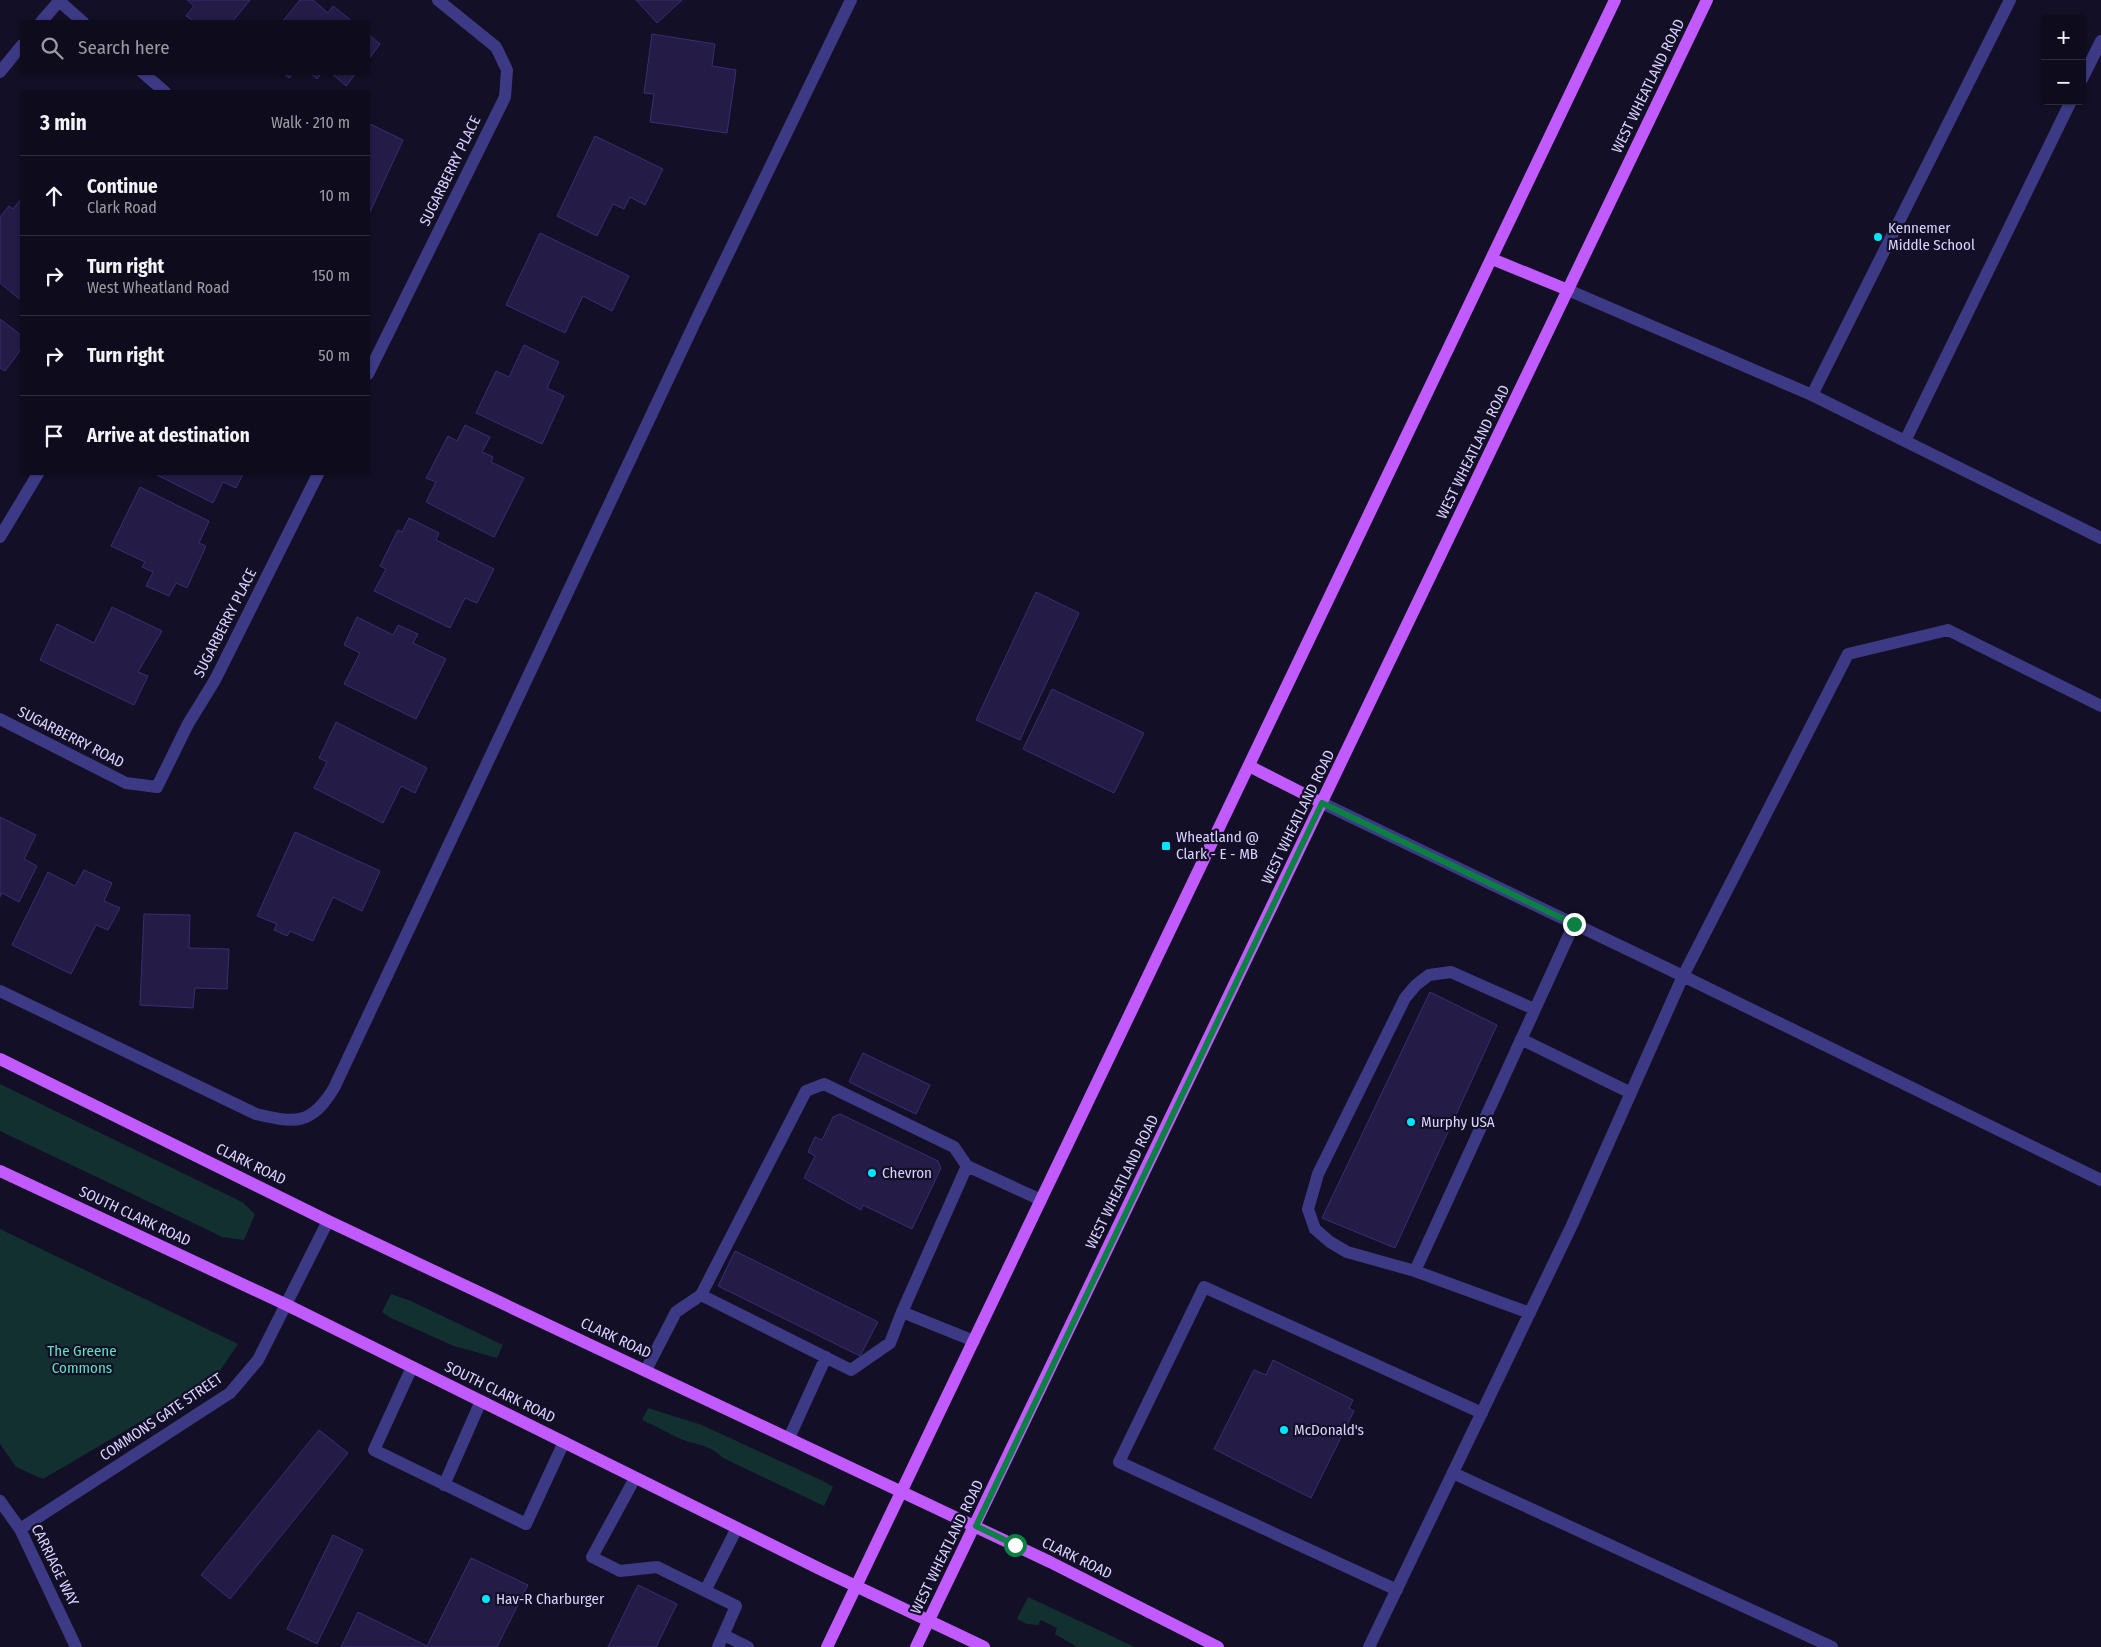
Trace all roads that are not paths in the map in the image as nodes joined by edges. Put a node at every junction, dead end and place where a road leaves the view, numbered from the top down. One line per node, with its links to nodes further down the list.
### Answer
1 (438, 0): 18 (street, SUGARBERRY PLACE)
2 (851, 0): 32 (street)
3 (1615, 0): 16 (main road)
4 (1707, 0): 17 (main road, WEST WHEATLAND ROAD)
5 (2010, 0): 19 (street)
6 (59, 1): 7 (street); 8 (street)
7 (43, 20)
8 (81, 20)
9 (2101, 41): 11 (street)
10 (20, 47): 12 (street)
11 (2086, 71)
12 (0, 72)
13 (145, 75): 14 (street)
14 (163, 90)
15 (2070, 105): 20 (street)
16 (1492, 259): 17 (main road); 27 (main road)
17 (1568, 290): 19 (street); 29 (main road, WEST WHEATLAND ROAD)
18 (370, 370)
19 (1812, 395): 20 (street)
20 (1905, 440): 24 (street)
21 (37, 475): 23 (street)
22 (318, 475): 28 (street, SUGARBERRY PLACE)
23 (0, 537)
24 (2101, 538)
25 (2101, 706): 31 (street)
26 (0, 719): 28 (street, SUGARBERRY ROAD)
27 (1249, 766): 29 (main road); 40 (main road)
28 (157, 787)
29 (1322, 803): 30 (street); 60 (main road, WEST WHEATLAND ROAD)
30 (1574, 924): 31 (street); 33 (street)
31 (1683, 976): 36 (street); 39 (street)
32 (0, 991)
33 (1534, 1009): 34 (street); 42 (street)
34 (1521, 1039): 36 (street); 42 (street)
35 (0, 1059): 41 (main road, CLARK ROAD)
36 (1631, 1093): 46 (street)
37 (967, 1166): 40 (street); 43 (street); 45 (street)
38 (0, 1171): 44 (main road, SOUTH CLARK ROAD)
39 (2101, 1180)
40 (1041, 1200): 47 (main road)
41 (328, 1221): 44 (street, COMMONS GATE STREET); 50 (main road, CLARK ROAD)
42 (1415, 1271): 46 (street)
43 (702, 1294): 48 (street); 50 (street)
44 (287, 1305): 49 (main road, SOUTH CLARK ROAD); 62 (street, COMMONS GATE STREET)
45 (902, 1312): 47 (street); 48 (street)
46 (1530, 1313): 52 (street)
47 (974, 1342): 58 (main road)
48 (826, 1358): 53 (street)
49 (412, 1367): 51 (main road, SOUTH CLARK ROAD); 57 (street)
50 (646, 1370): 53 (main road, CLARK ROAD)
51 (481, 1401): 54 (main road, SOUTH CLARK ROAD); 57 (street)
52 (1482, 1413): 55 (street); 64 (street)
53 (789, 1438): 58 (main road, CLARK ROAD)
54 (564, 1442): 56 (main road, SOUTH CLARK ROAD); 57 (street)
55 (1453, 1473): 64 (street); 76 (street)
56 (635, 1478): 61 (main road, SOUTH CLARK ROAD); 65 (street)
57 (444, 1485)
58 (903, 1491): 60 (main road, CLARK ROAD); 63 (main road)
59 (0, 1501): 62 (street, CARRIAGE WAY)
60 (976, 1526): 66 (main road, WEST WHEATLAND ROAD); 74 (main road, CLARK ROAD)
61 (737, 1528): 63 (main road, SOUTH CLARK ROAD); 65 (street)
62 (20, 1529): 68 (street, CARRIAGE WAY)
63 (856, 1586): 66 (main road, SOUTH CLARK ROAD); 71 (main road)
64 (1397, 1590): 75 (street)
65 (705, 1591): 67 (street)
66 (928, 1622): 72 (main road, WEST WHEATLAND ROAD); 73 (main road, SOUTH CLARK ROAD)
67 (724, 1635): 69 (street); 70 (street)
68 (76, 1647)
69 (718, 1647)
70 (748, 1647)
71 (827, 1647)
72 (916, 1647)
73 (984, 1647)
74 (1218, 1647)
75 (1369, 1647)
76 (1832, 1647)

